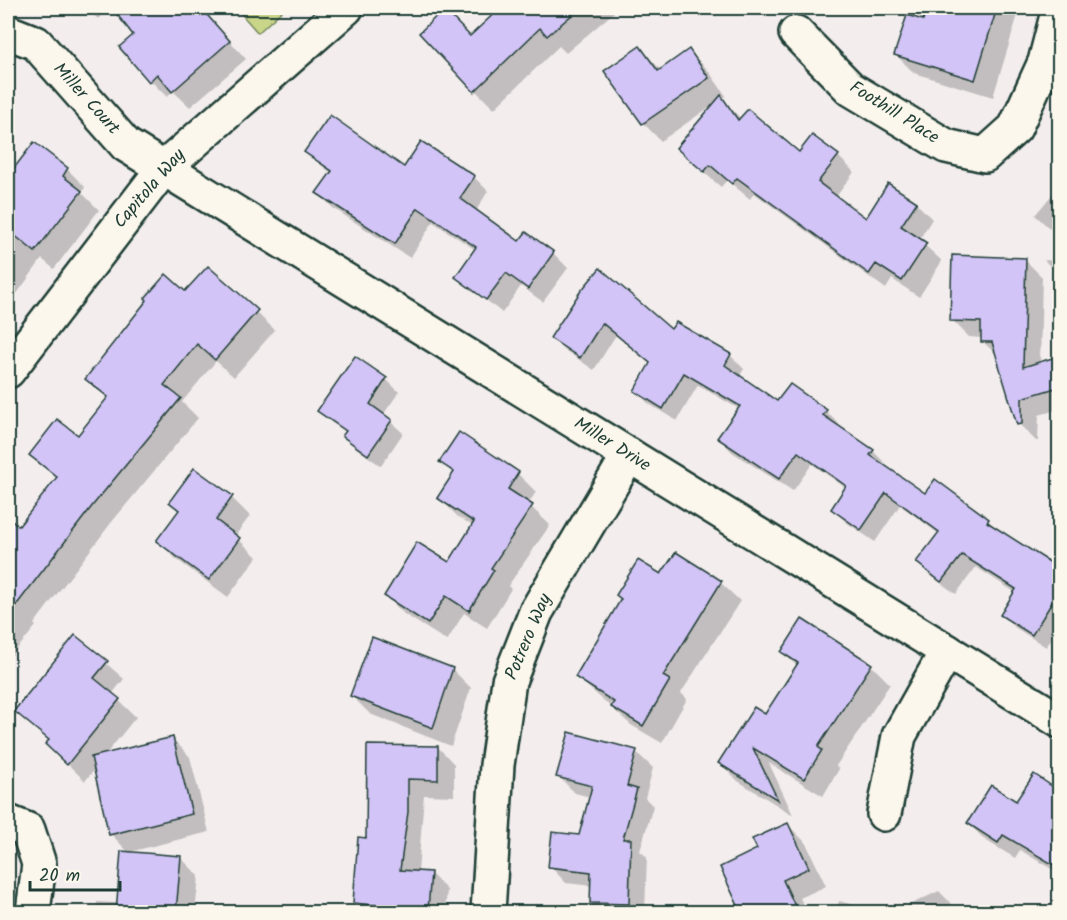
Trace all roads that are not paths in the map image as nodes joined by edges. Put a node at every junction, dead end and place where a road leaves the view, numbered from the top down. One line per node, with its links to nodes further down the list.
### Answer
1 (346, 8): 5 (street, Capitola Way)
2 (1059, 8): 4 (street, Foothill Place)
3 (8, 32): 5 (street, Miller Court)
4 (796, 33)
5 (163, 169): 6 (street, Capitola Way); 7 (street, Miller Drive)
6 (8, 370)
7 (629, 455): 8 (street, Miller Drive); 13 (street, Potrero Way)
8 (947, 651): 9 (street, Miller Drive); 10 (street)
9 (1059, 722)
10 (884, 814)
11 (8, 822): 12 (street)
12 (33, 912)
13 (488, 912)

